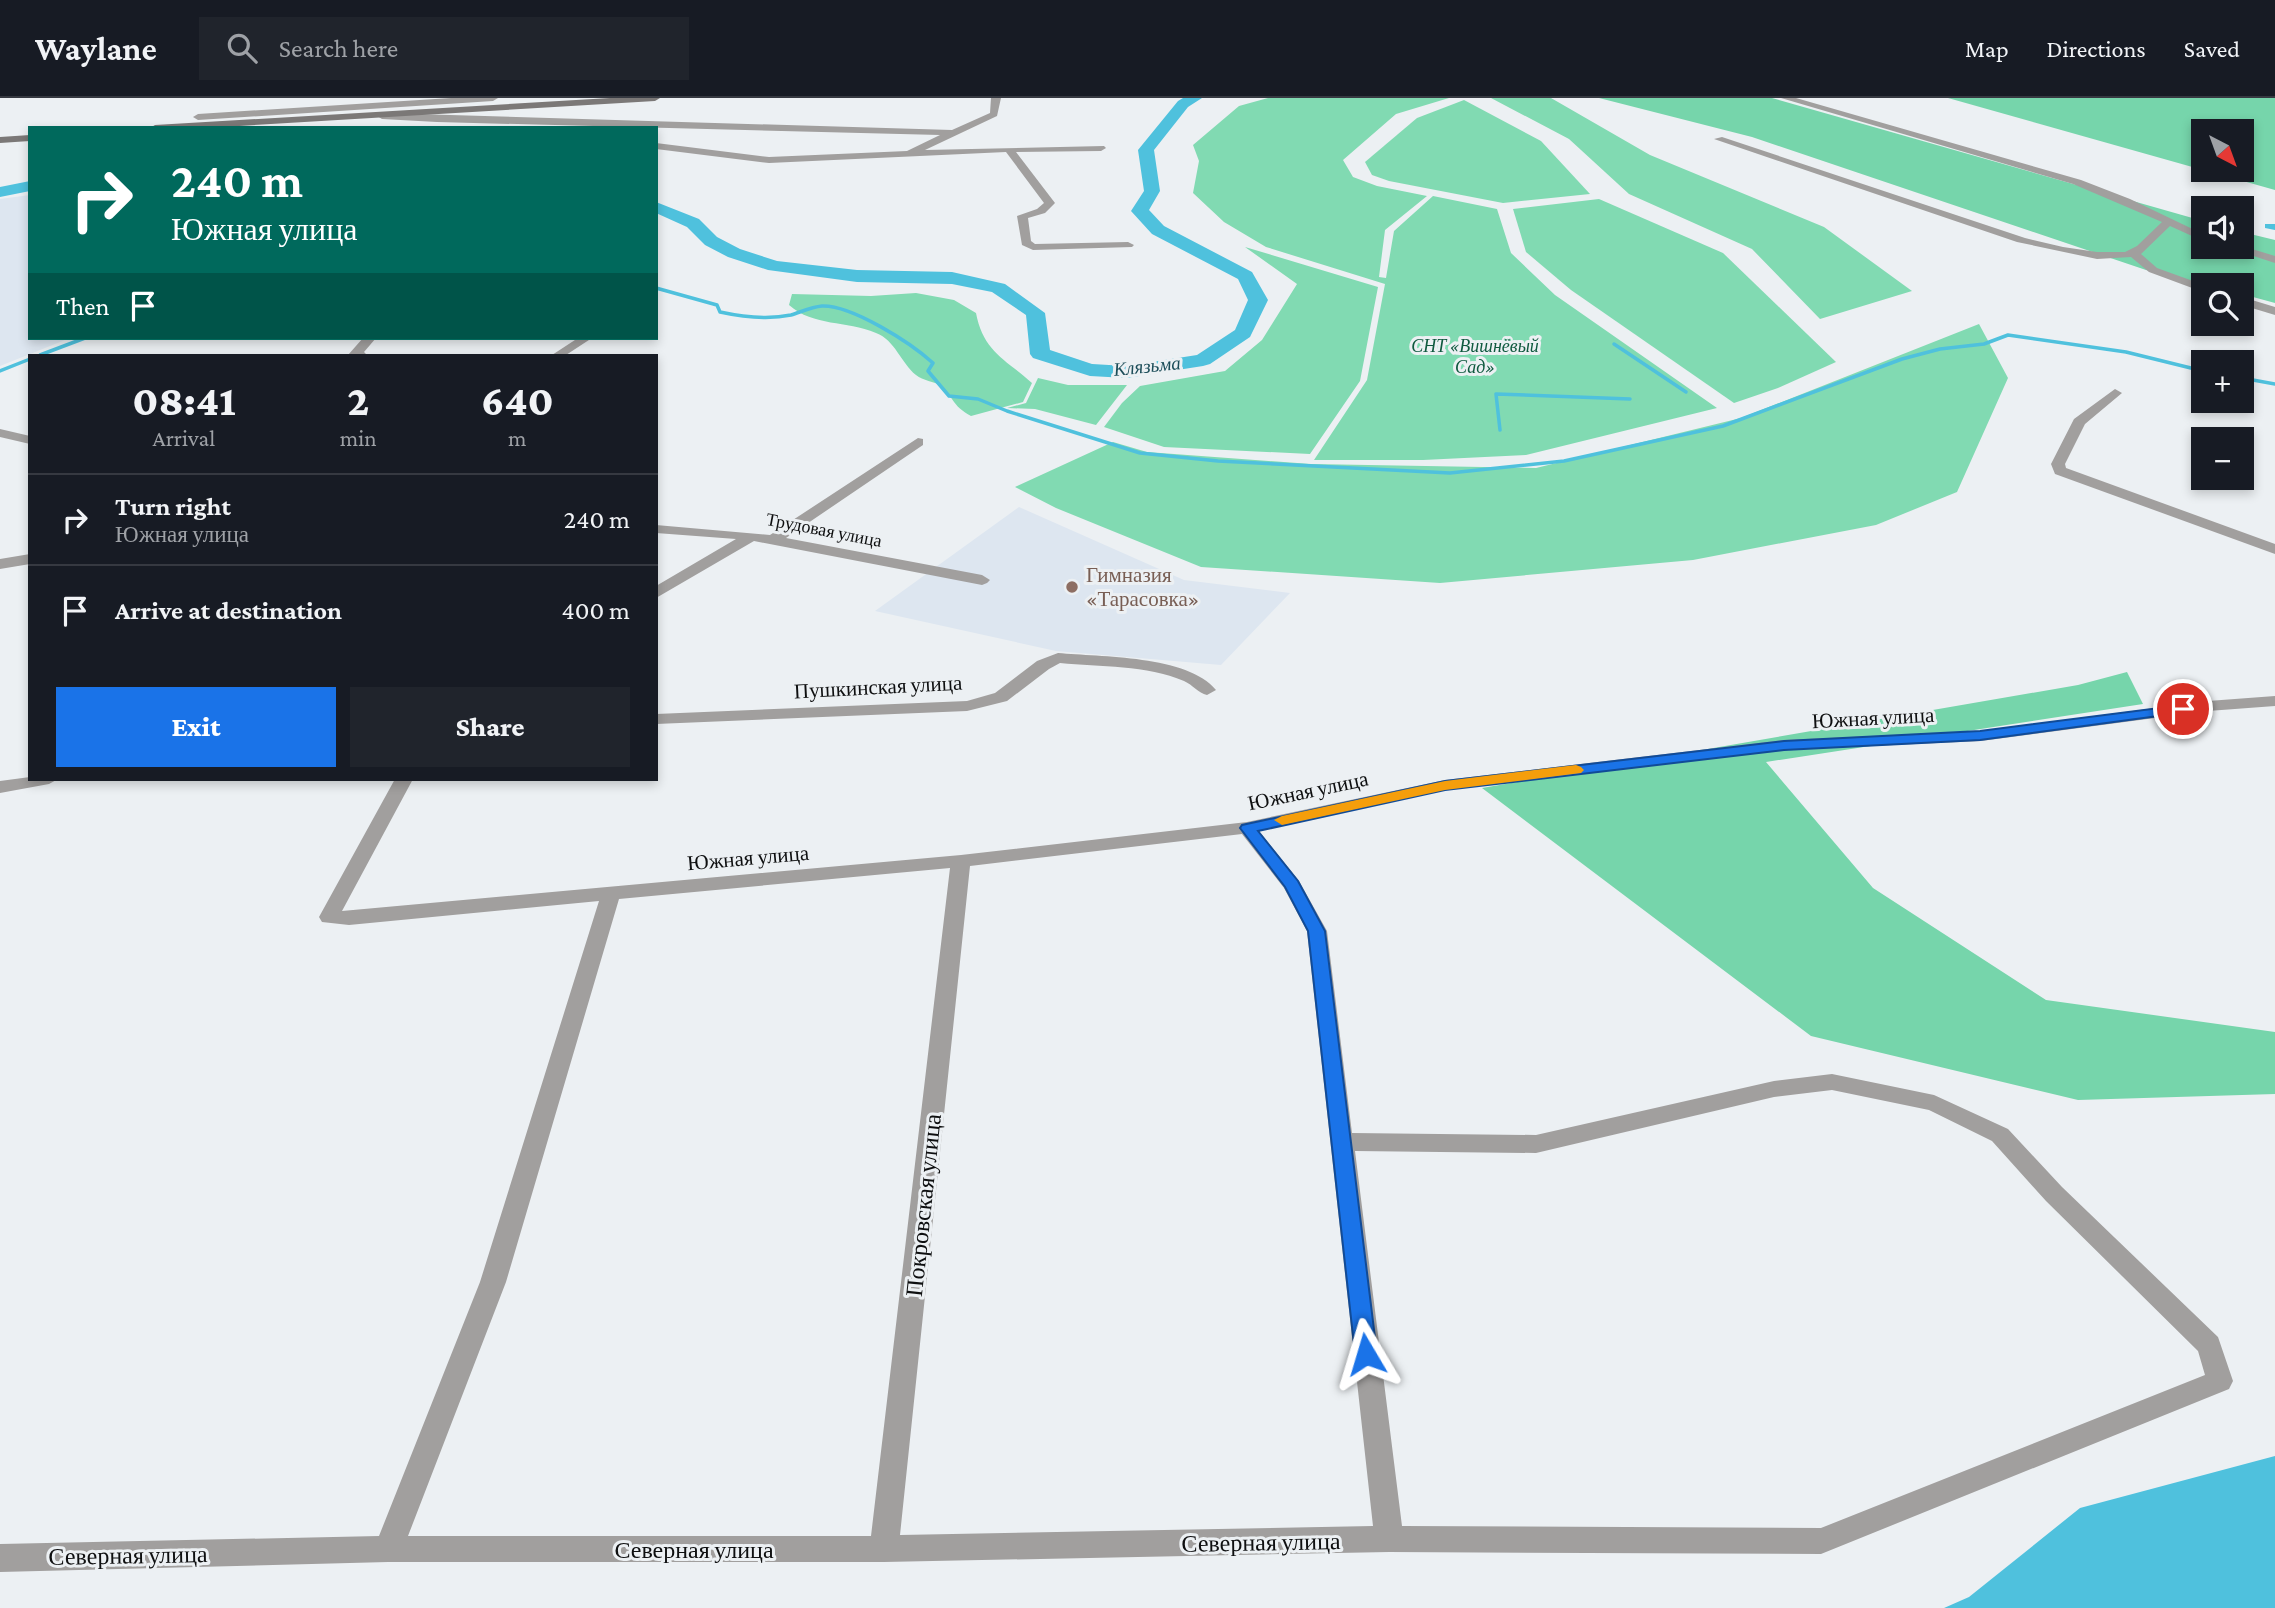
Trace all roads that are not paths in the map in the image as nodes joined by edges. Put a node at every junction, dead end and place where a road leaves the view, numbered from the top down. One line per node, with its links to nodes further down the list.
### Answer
1 (493, 98): 7 (street)
2 (656, 98): 5 (main road)
3 (996, 98): 11 (street)
4 (1786, 98): 19 (street)
5 (571, 101): 6 (main road)
6 (382, 116): 8 (street); 9 (main road)
7 (198, 117)
8 (438, 120): 10 (street); 11 (street)
9 (193, 126)
10 (488, 126)
11 (953, 133): 18 (street)
12 (28, 138): 14 (main road)
13 (1719, 139): 22 (street)
14 (0, 140)
15 (658, 146): 18 (street)
16 (1101, 148): 17 (street)
17 (1009, 149): 18 (street); 21 (street)
18 (909, 154)
19 (2169, 222): 20 (street); 22 (street)
20 (2191, 232)
21 (1128, 244)
22 (2134, 254): 25 (street)
23 (2254, 254): 24 (street)
24 (2275, 260)
25 (2191, 284)
26 (2254, 305): 27 (street)
27 (2275, 311)
28 (368, 340): 30 (street)
29 (583, 340): 31 (street)
30 (355, 354)
31 (560, 354)
32 (2115, 393): 39 (street)
33 (0, 433): 34 (street)
34 (28, 440)
35 (918, 442): 38 (street)
36 (658, 529): 37 (street, Трудовая улица)
37 (752, 536): 38 (street, Трудовая улица); 43 (street)
38 (773, 540): 42 (street, Трудовая улица)
39 (2275, 549)
40 (28, 559): 41 (street)
41 (0, 564)
42 (982, 580)
43 (658, 592)
44 (1207, 690): 46 (street, Пушкинская улица)
45 (2275, 701): 50 (street, Южная улица)
46 (658, 719)
47 (37, 781): 49 (street)
48 (403, 781): 52 (street, Южная улица)
49 (0, 787)
50 (1247, 828): 51 (street, Южная улица); 53 (street)
51 (961, 861): 52 (street, Южная улица); 56 (street, Покровская улица)
52 (611, 894): 55 (street)
53 (1340, 1142): 54 (street); 54 (street, Северная улица)
54 (1389, 1539): 56 (street, Северная улица)
55 (388, 1549): 56 (street, Северная улица); 57 (street, Северная улица)
56 (884, 1549)
57 (0, 1558)

